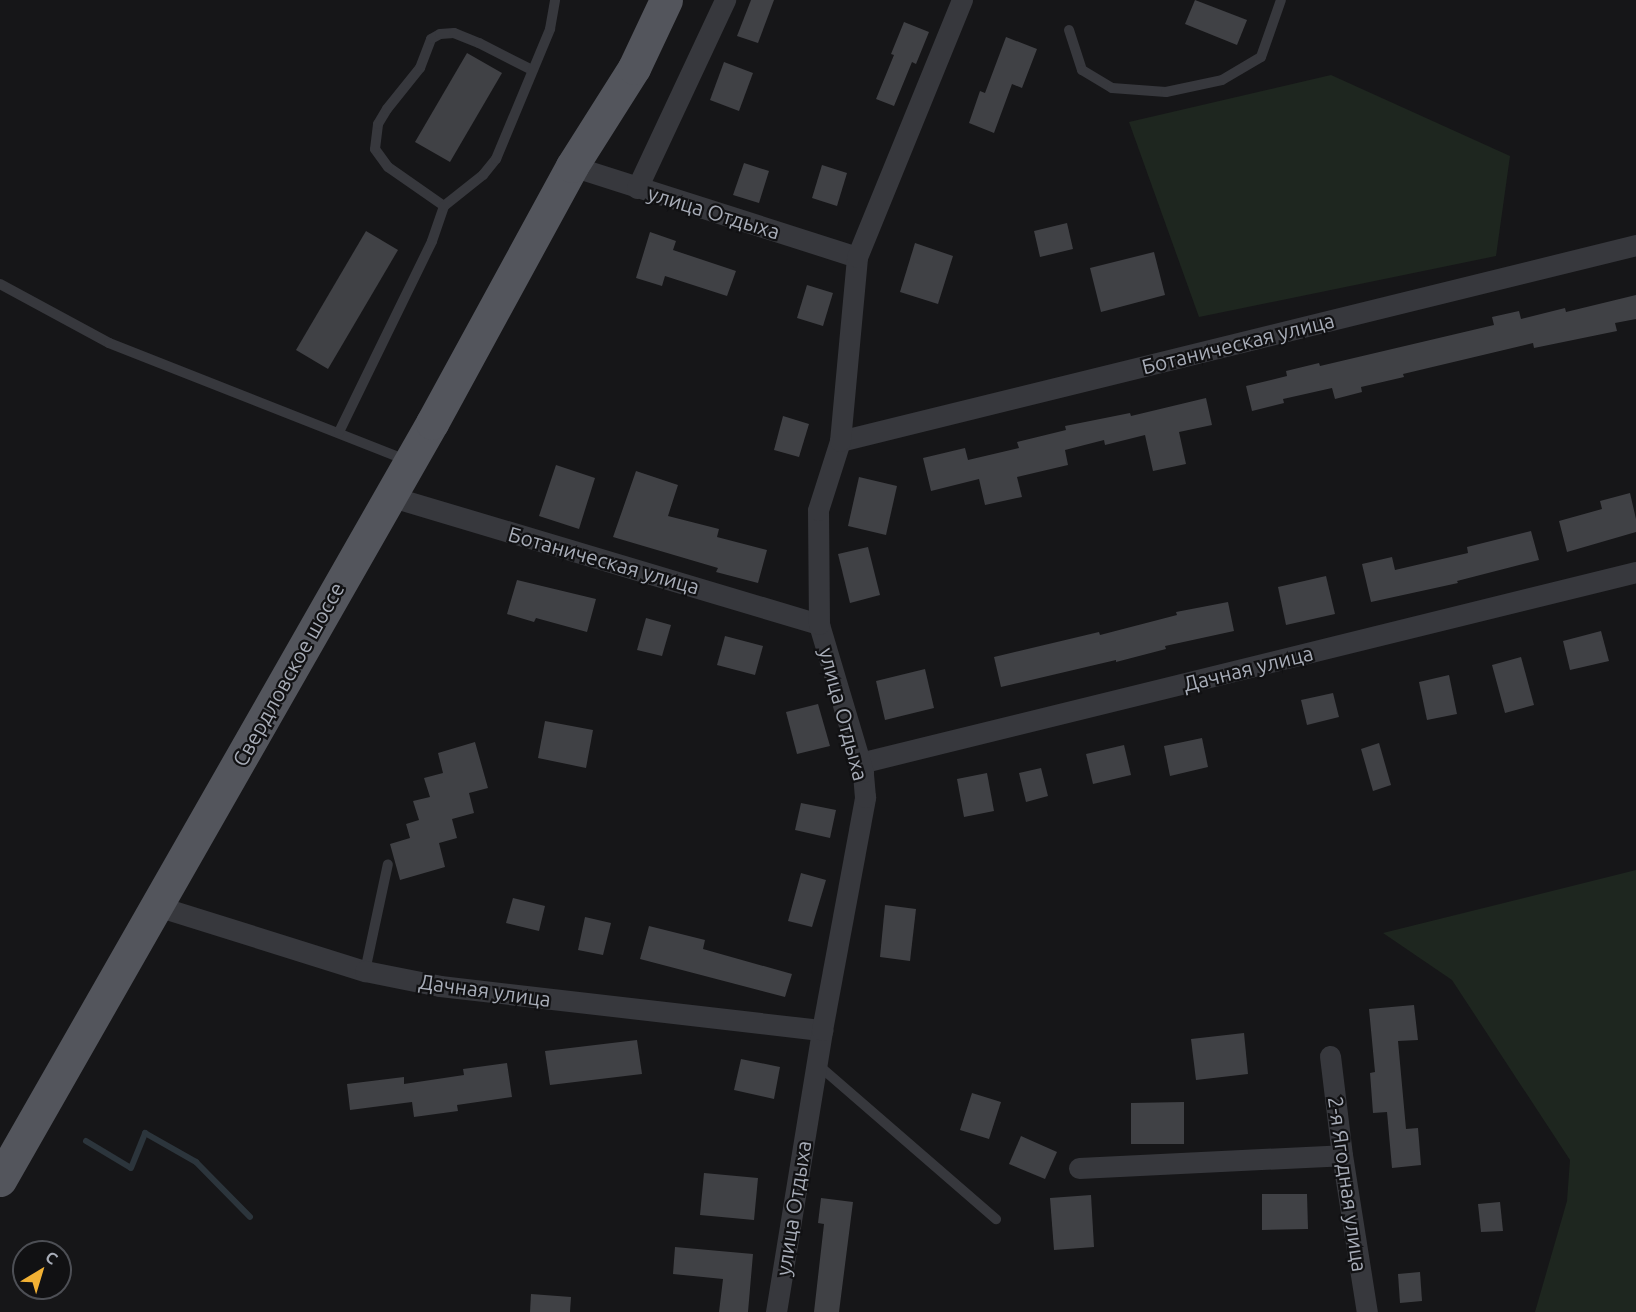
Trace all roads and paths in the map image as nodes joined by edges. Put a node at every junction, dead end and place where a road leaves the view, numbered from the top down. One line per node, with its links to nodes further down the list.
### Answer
1 (555, 0): 8 (lane)
2 (645, 0): 9 (main road, Свердловское шоссе)
3 (666, 0): 9 (main road, Свердловское шоссе)
4 (725, 0): 10 (street)
5 (962, 0): 13 (street, улица Отдыха)
6 (1281, 0): 7 (lane)
7 (1069, 30)
8 (532, 70): 11 (lane); 11 (lane)
9 (572, 166): 10 (street, улица Отдыха); 17 (main road, Свердловское шоссе)
10 (637, 188): 13 (street, улица Отдыха)
11 (444, 206): 15 (lane)
12 (1636, 245): 16 (street, Ботаническая улица)
13 (857, 257): 16 (street, улица Отдыха)
14 (0, 284): 15 (lane)
15 (339, 432): 17 (lane)
16 (840, 441): 20 (street, улица Отдыха)
17 (409, 462): 18 (main road, Свердловское шоссе)
18 (389, 496): 20 (street, Ботаническая улица); 23 (main road, Свердловское шоссе)
19 (1636, 572): 21 (street, Дачная улица)
20 (819, 624): 21 (street, улица Отдыха)
21 (860, 763): 25 (street, улица Отдыха)
22 (388, 864): 24 (lane)
23 (157, 906): 24 (street, Дачная улица); 30 (main road, Свердловское шоссе)
24 (365, 971): 25 (street, Дачная улица)
25 (822, 1030): 27 (street, улица Отдыха)
26 (1330, 1056): 28 (street, 2-я Ягодная улица)
27 (817, 1064): 31 (lane); 32 (street, улица Отдыха)
28 (1342, 1155): 29 (street); 33 (street, 2-я Ягодная улица)
29 (1079, 1168)
30 (0, 1180)
31 (996, 1219)
32 (776, 1312)
33 (1367, 1312)

